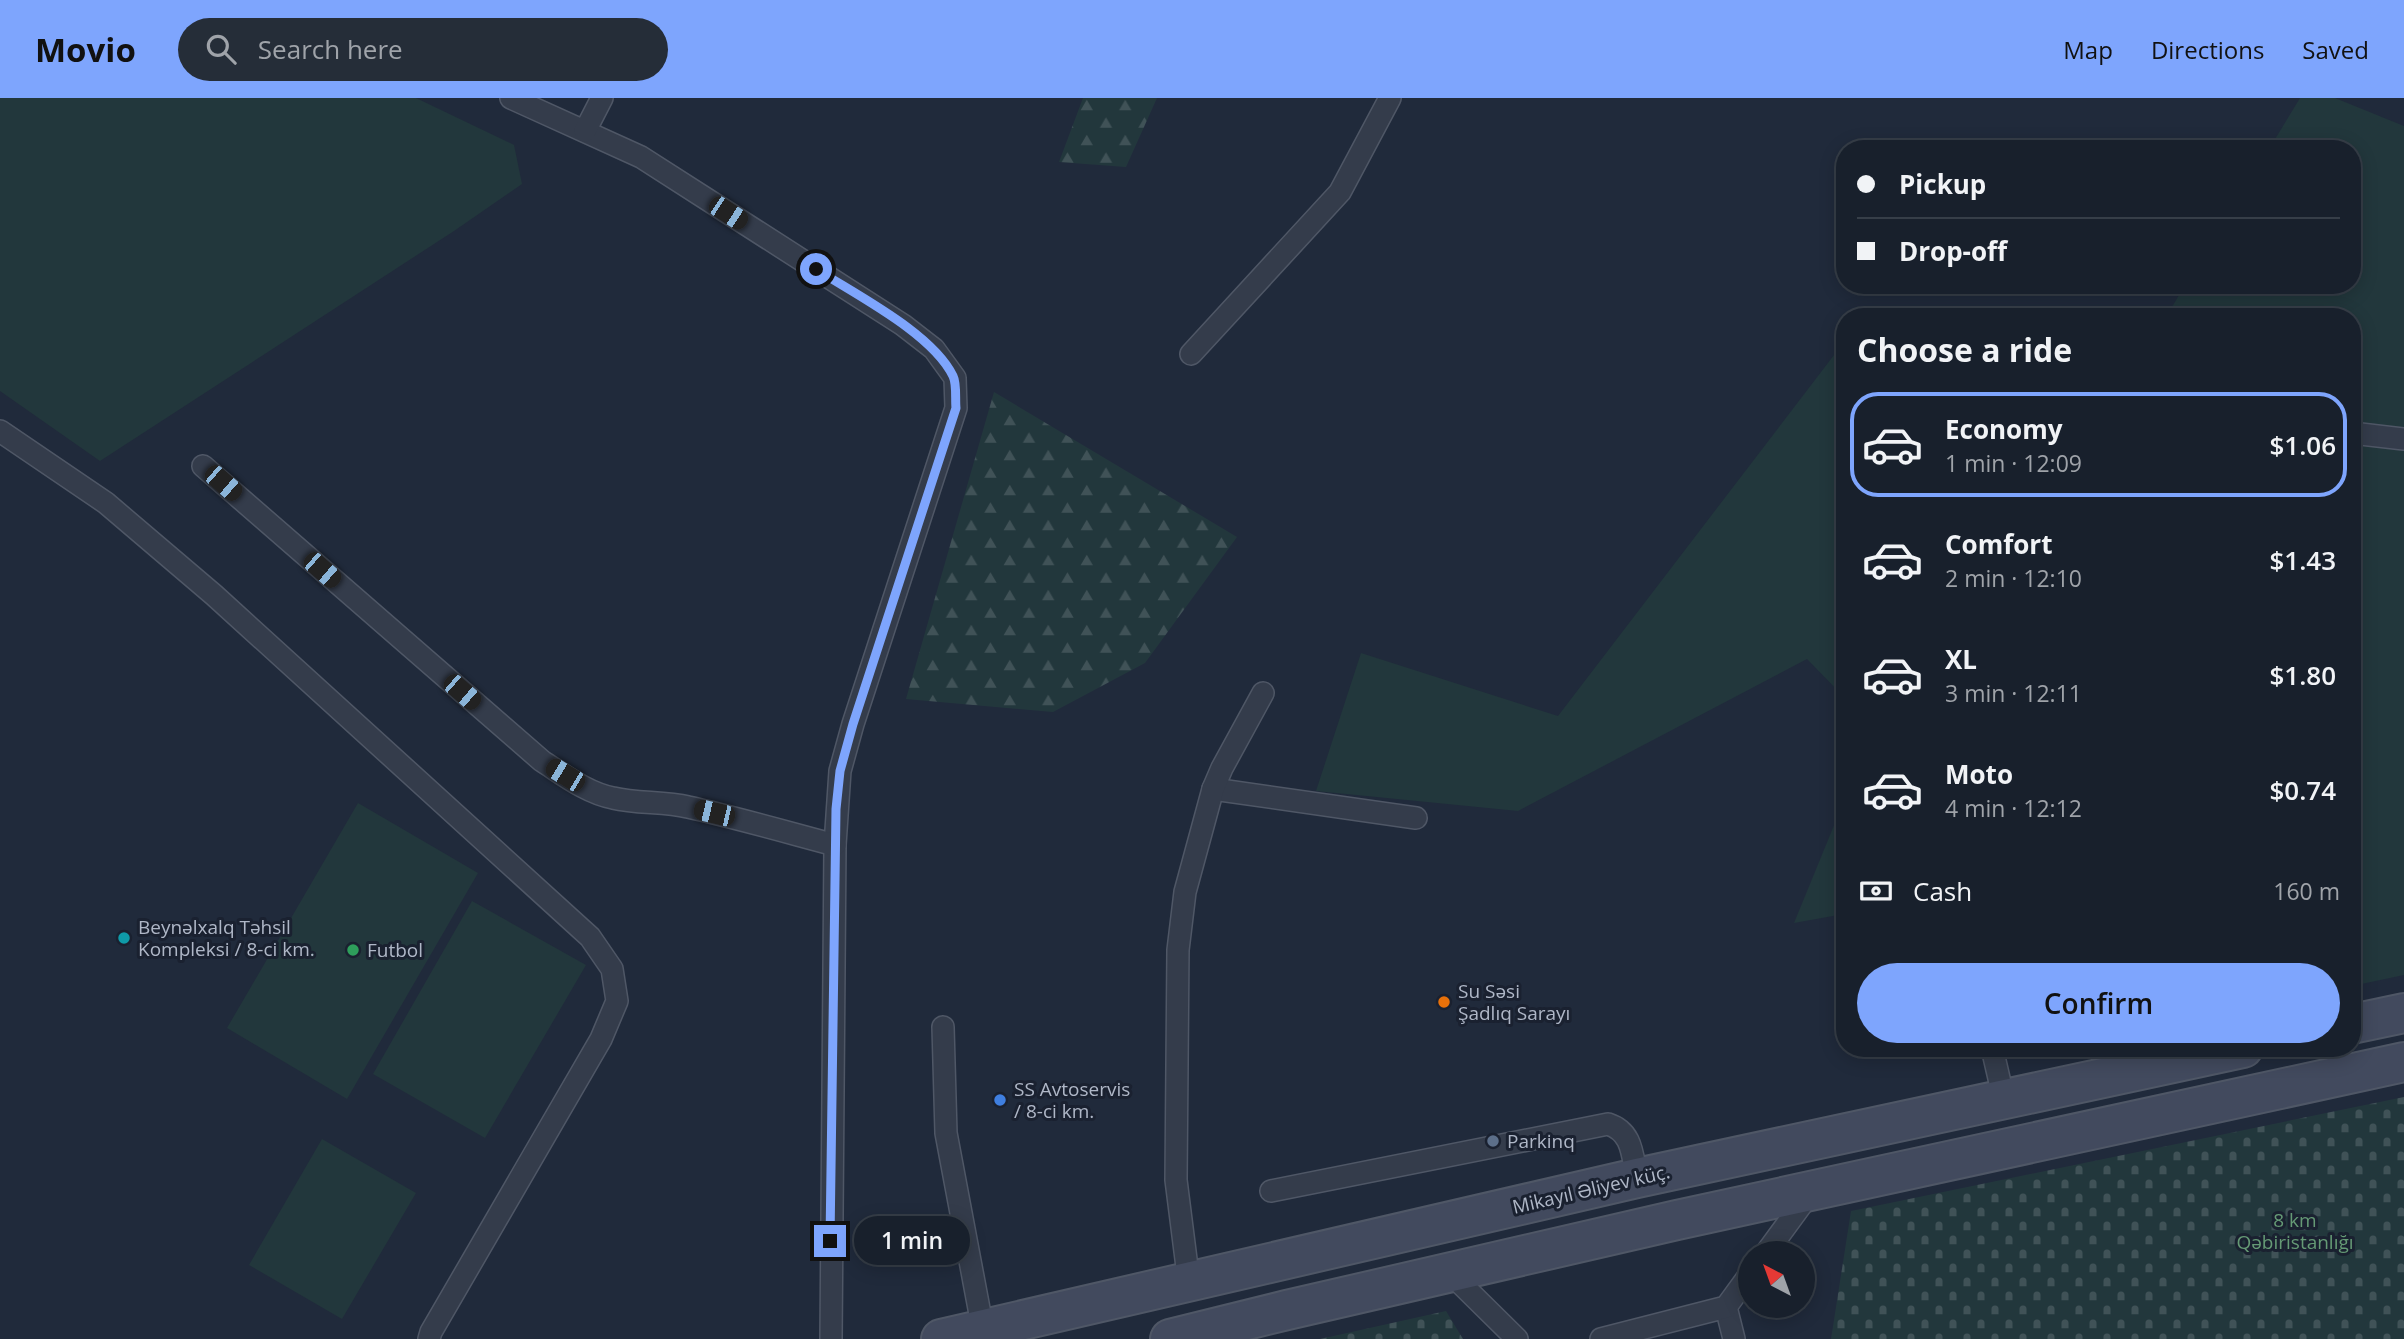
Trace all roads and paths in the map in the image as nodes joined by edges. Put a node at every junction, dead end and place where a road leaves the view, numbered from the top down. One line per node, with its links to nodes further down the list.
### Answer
1 (512, 98): 4 (lane)
2 (602, 98): 4 (lane)
3 (1390, 98): 5 (lane)
4 (585, 131): 13 (lane)
5 (1191, 354)
6 (0, 431): 30 (lane)
7 (2361, 434): 8 (lane)
8 (2404, 439)
9 (203, 466): 13 (lane)
10 (1263, 693): 11 (lane)
11 (1213, 789): 12 (lane); 26 (lane)
12 (1416, 818)
13 (835, 845): 31 (lane)
14 (2404, 1013): 15 (main road)
15 (2361, 1022)
16 (943, 1027): 29 (lane)
17 (1994, 1057): 20 (lane)
18 (2202, 1057): 20 (main road, Mikayıl Əliyev küç.)
19 (2404, 1062): 22 (main road)
20 (2004, 1100): 21 (main road, Mikayıl Əliyev küç.)
21 (1637, 1178): 23 (lane); 26 (main road, Mikayıl Əliyev küç.)
22 (1812, 1190): 24 (lane); 25 (main road)
23 (1271, 1191)
24 (1775, 1241)
25 (1449, 1272): 33 (main road); 34 (lane)
26 (1189, 1283): 29 (main road, Mikayıl Əliyev küç.)
27 (1738, 1290): 28 (lane)
28 (1726, 1307): 35 (lane); 36 (lane)
29 (983, 1330): 32 (main road, Mikayıl Əliyev küç.)
30 (429, 1339)
31 (831, 1339)
32 (941, 1339)
33 (1170, 1339)
34 (1517, 1339)
35 (1601, 1339)
36 (1734, 1339)

